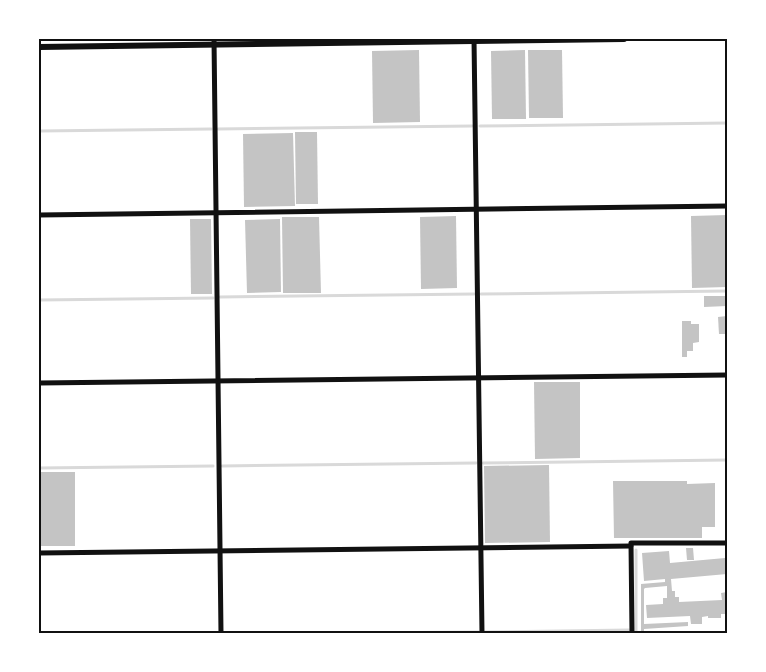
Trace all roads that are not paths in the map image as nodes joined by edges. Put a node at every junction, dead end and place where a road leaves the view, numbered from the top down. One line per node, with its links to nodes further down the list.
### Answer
1 (624, 39): 2 (street)
2 (474, 40): 3 (street); 6 (street)
3 (214, 42): 4 (street); 7 (street)
4 (39, 47)
5 (727, 206): 6 (street)
6 (477, 210): 7 (street); 10 (street)
7 (215, 213): 8 (street); 11 (street)
8 (39, 215)
9 (727, 375): 10 (street)
10 (478, 378): 11 (street); 15 (street)
11 (218, 381): 12 (street); 16 (street)
12 (39, 384)
13 (727, 543): 14 (street)
14 (631, 546): 15 (street); 20 (street)
15 (481, 548): 16 (street); 19 (street)
16 (220, 550): 17 (street); 18 (street)
17 (39, 553)
18 (221, 633)
19 (482, 633)
20 (632, 633)

